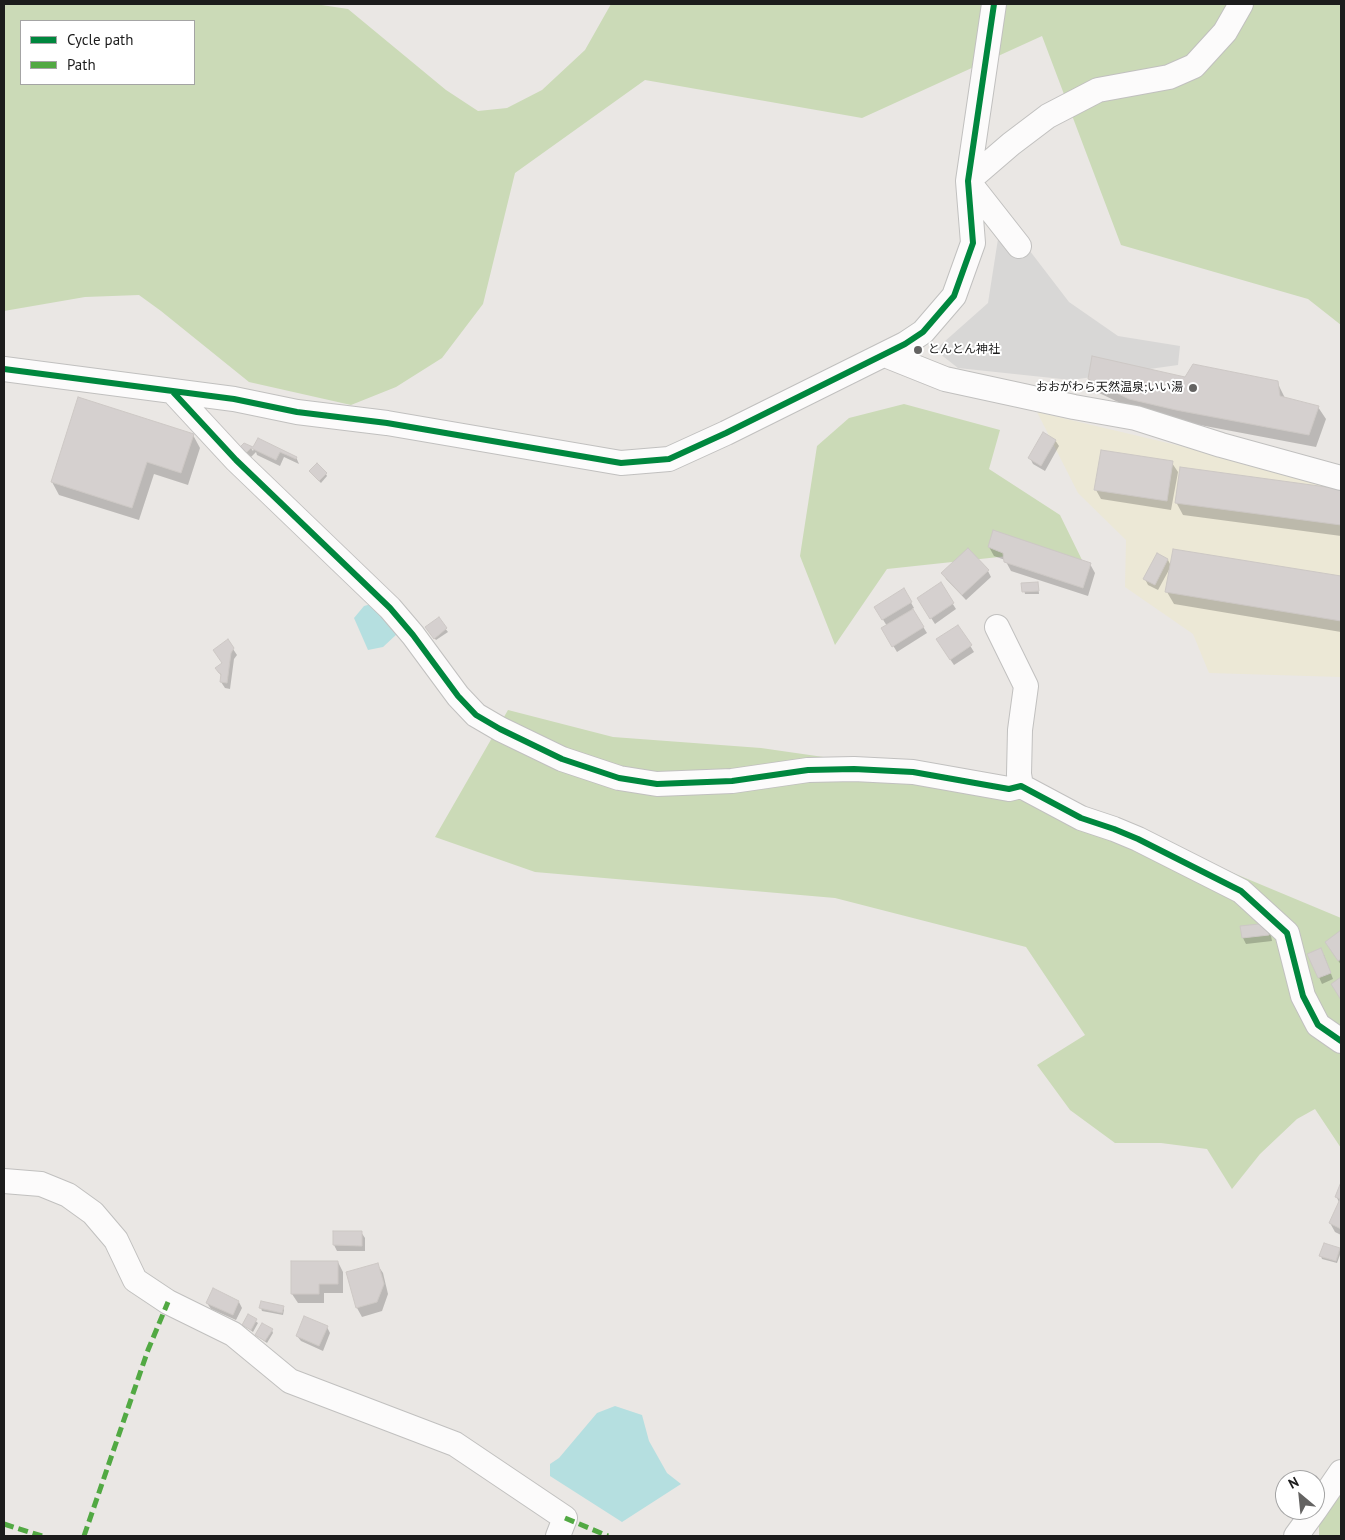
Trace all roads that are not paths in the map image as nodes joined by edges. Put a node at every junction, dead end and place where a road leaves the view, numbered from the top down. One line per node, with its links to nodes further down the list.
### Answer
1 (994, 4): 3 (street)
2 (1241, 4): 3 (street)
3 (968, 180): 4 (street); 5 (street)
4 (1019, 246)
5 (886, 354): 7 (street); 8 (street)
6 (4, 369): 7 (street)
7 (173, 392): 10 (street)
8 (1341, 478)
9 (997, 627): 10 (street)
10 (1022, 786): 11 (street)
11 (1341, 1041)
12 (4, 1181): 16 (street)
13 (1341, 1472): 14 (street)
14 (1325, 1495)
15 (1308, 1520): 17 (street)
16 (558, 1536)
17 (1296, 1536)

